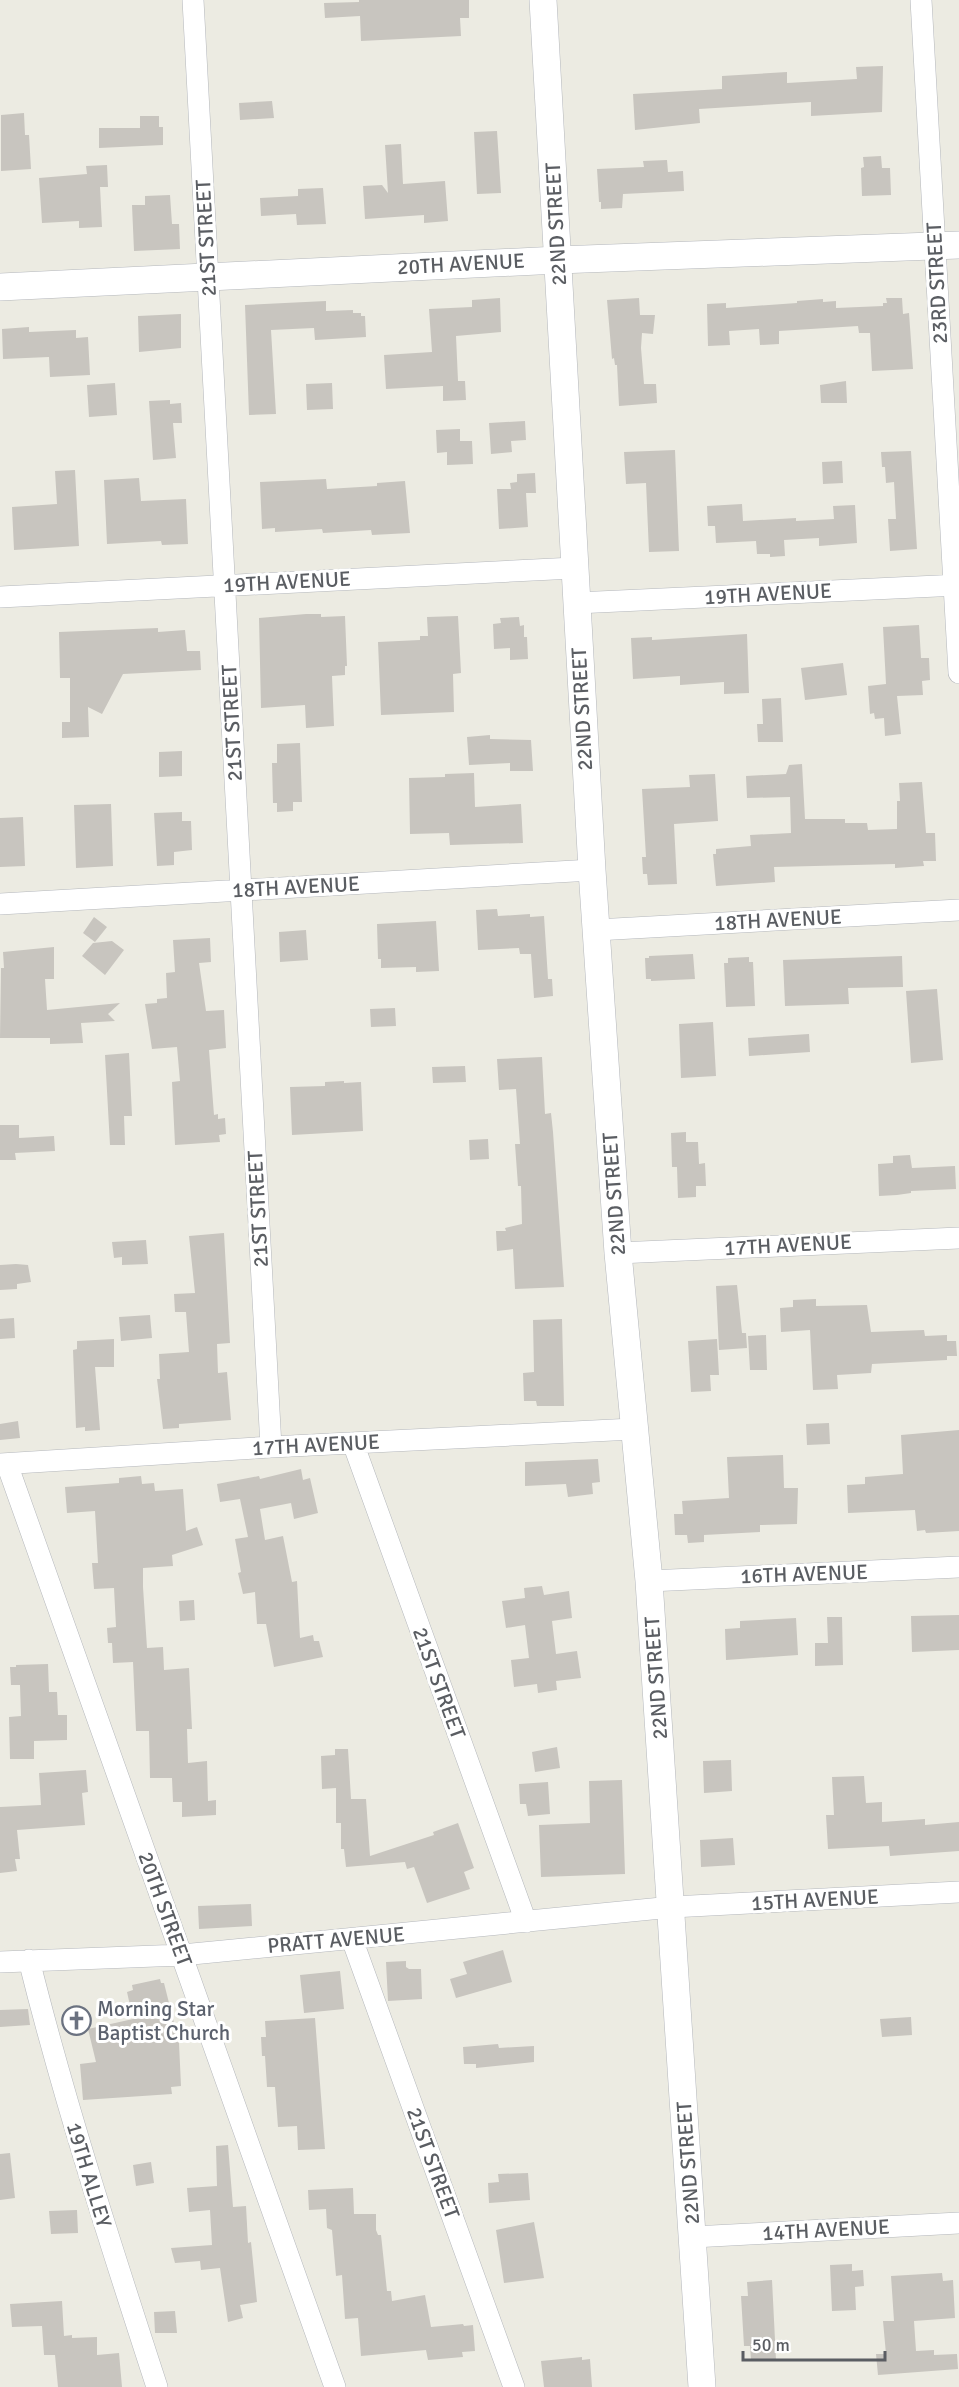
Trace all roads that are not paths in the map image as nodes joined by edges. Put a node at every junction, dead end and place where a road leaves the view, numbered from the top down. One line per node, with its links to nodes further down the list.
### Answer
1 (193, 0): 6 (street, 21ST STREET)
2 (543, 0): 5 (street, 22ND STREET)
3 (921, 0): 4 (street, 23RD STREET)
4 (947, 245): 5 (street, 20TH AVENUE); 10 (street, 23RD STREET)
5 (558, 260): 6 (street, 20TH AVENUE); 8 (street, 22ND STREET)
6 (208, 275): 7 (street, 20TH AVENUE); 9 (street, 21ST STREET)
7 (0, 286)
8 (574, 568): 9 (street, 19TH AVENUE); 12 (street, 22ND STREET)
9 (224, 585): 11 (street, 19TH AVENUE); 15 (street, 21ST STREET)
10 (957, 585): 12 (street, 19TH AVENUE); 13 (street, 23RD STREET)
11 (0, 597)
12 (576, 603): 14 (street, 22ND STREET)
13 (959, 673)
14 (592, 870): 15 (street, 18TH AVENUE); 18 (street, 22ND STREET)
15 (241, 890): 16 (street, 18TH AVENUE); 23 (street, 21ST STREET)
16 (0, 904)
17 (959, 910): 18 (street, 18TH AVENUE)
18 (596, 930): 20 (street, 22ND STREET)
19 (959, 1238): 20 (street, 17TH AVENUE)
20 (618, 1253): 21 (street, 22ND STREET)
21 (633, 1430): 22 (street, 17TH AVENUE); 26 (street, 22ND STREET)
22 (353, 1443): 23 (street, 17TH AVENUE); 29 (street, 21ST STREET)
23 (271, 1447): 24 (street, 17TH AVENUE)
24 (4, 1464): 31 (street, 20TH STREET)
25 (959, 1568): 26 (street, 16TH AVENUE)
26 (649, 1581): 28 (street, 22ND STREET)
27 (959, 1892): 28 (street, 15TH AVENUE)
28 (672, 1907): 29 (street, PRATT AVENUE); 35 (street, 22ND STREET)
29 (526, 1922): 30 (street, PRATT AVENUE)
30 (352, 1939): 31 (street, PRATT AVENUE); 38 (street, 21ST STREET)
31 (182, 1955): 32 (street, PRATT AVENUE); 37 (street, 20TH STREET)
32 (29, 1960): 33 (street, PRATT AVENUE); 36 (street, 19TH ALLEY)
33 (0, 1962)
34 (959, 2223): 35 (street, 14TH AVENUE)
35 (693, 2237): 39 (street, 22ND STREET)
36 (156, 2387)
37 (335, 2387)
38 (514, 2387)
39 (702, 2387)

